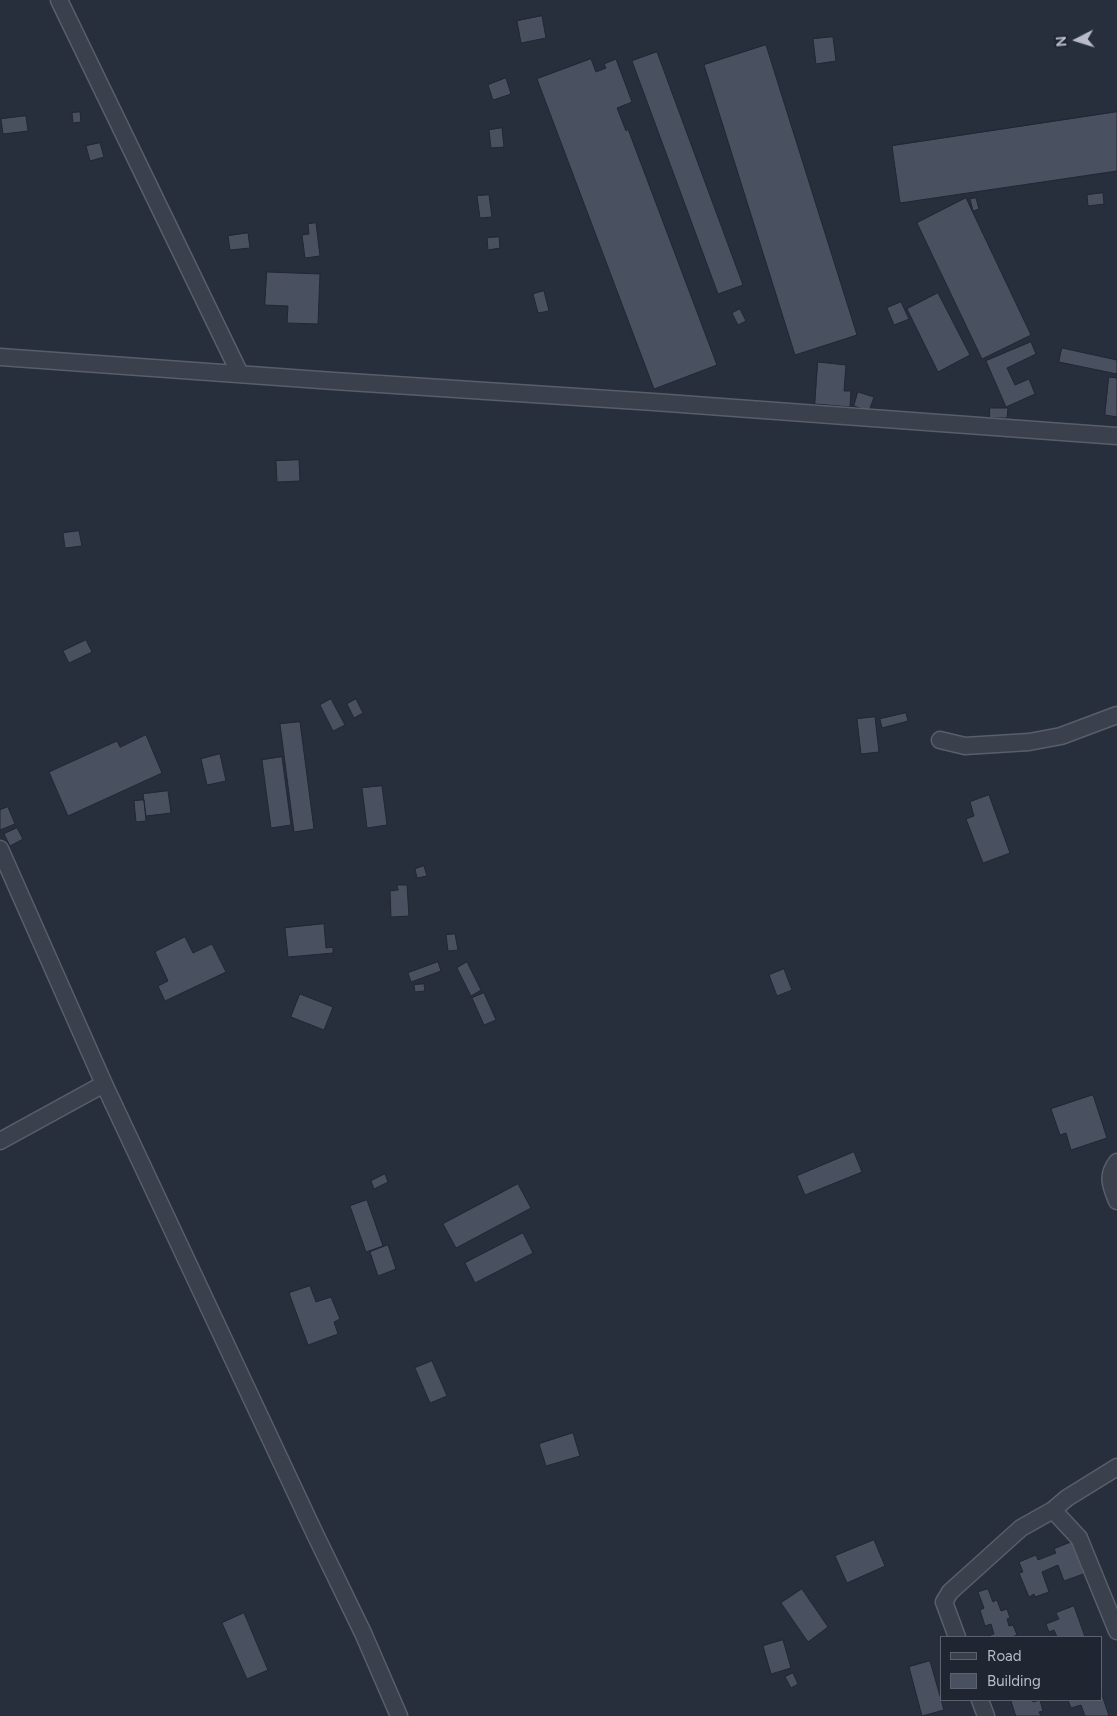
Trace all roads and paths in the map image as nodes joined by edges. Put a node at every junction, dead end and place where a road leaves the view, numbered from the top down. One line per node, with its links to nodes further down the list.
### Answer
1 (59, 0): 3 (street)
2 (0, 357): 3 (street)
3 (240, 374): 4 (street)
4 (1117, 436)
5 (1117, 715): 6 (street)
6 (940, 740)
7 (0, 849): 8 (street)
8 (104, 1084): 9 (street); 17 (street)
9 (0, 1141)
10 (1117, 1162): 11 (street)
11 (1117, 1201)
12 (1117, 1467): 13 (street)
13 (1053, 1510): 14 (street); 15 (street)
14 (1117, 1631)
15 (957, 1636)
16 (980, 1701): 18 (street)
17 (399, 1716)
18 (986, 1716)

